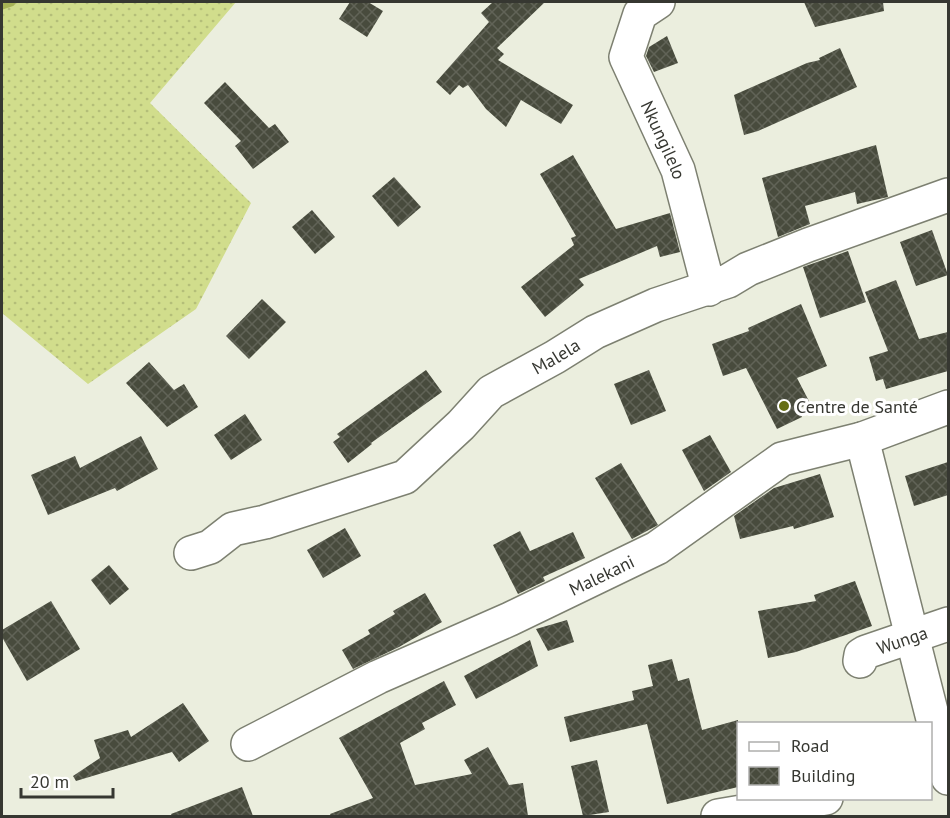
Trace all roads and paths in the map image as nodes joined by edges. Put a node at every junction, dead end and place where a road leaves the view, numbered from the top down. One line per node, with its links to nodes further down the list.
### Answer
1 (657, 2): 3 (street, Nkungilelo)
2 (948, 195): 3 (street, Malela)
3 (709, 289): 6 (street, Malela)
4 (948, 407): 5 (street, Malekani)
5 (862, 439): 8 (street); 10 (street, Malekani)
6 (191, 553)
7 (948, 624): 8 (street, Wunga)
8 (914, 637): 9 (street, Wunga); 11 (street)
9 (860, 661)
10 (248, 744)
11 (948, 779): 12 (street)
12 (932, 782)
13 (818, 800): 14 (street)
14 (777, 811): 15 (street)
15 (718, 816)

